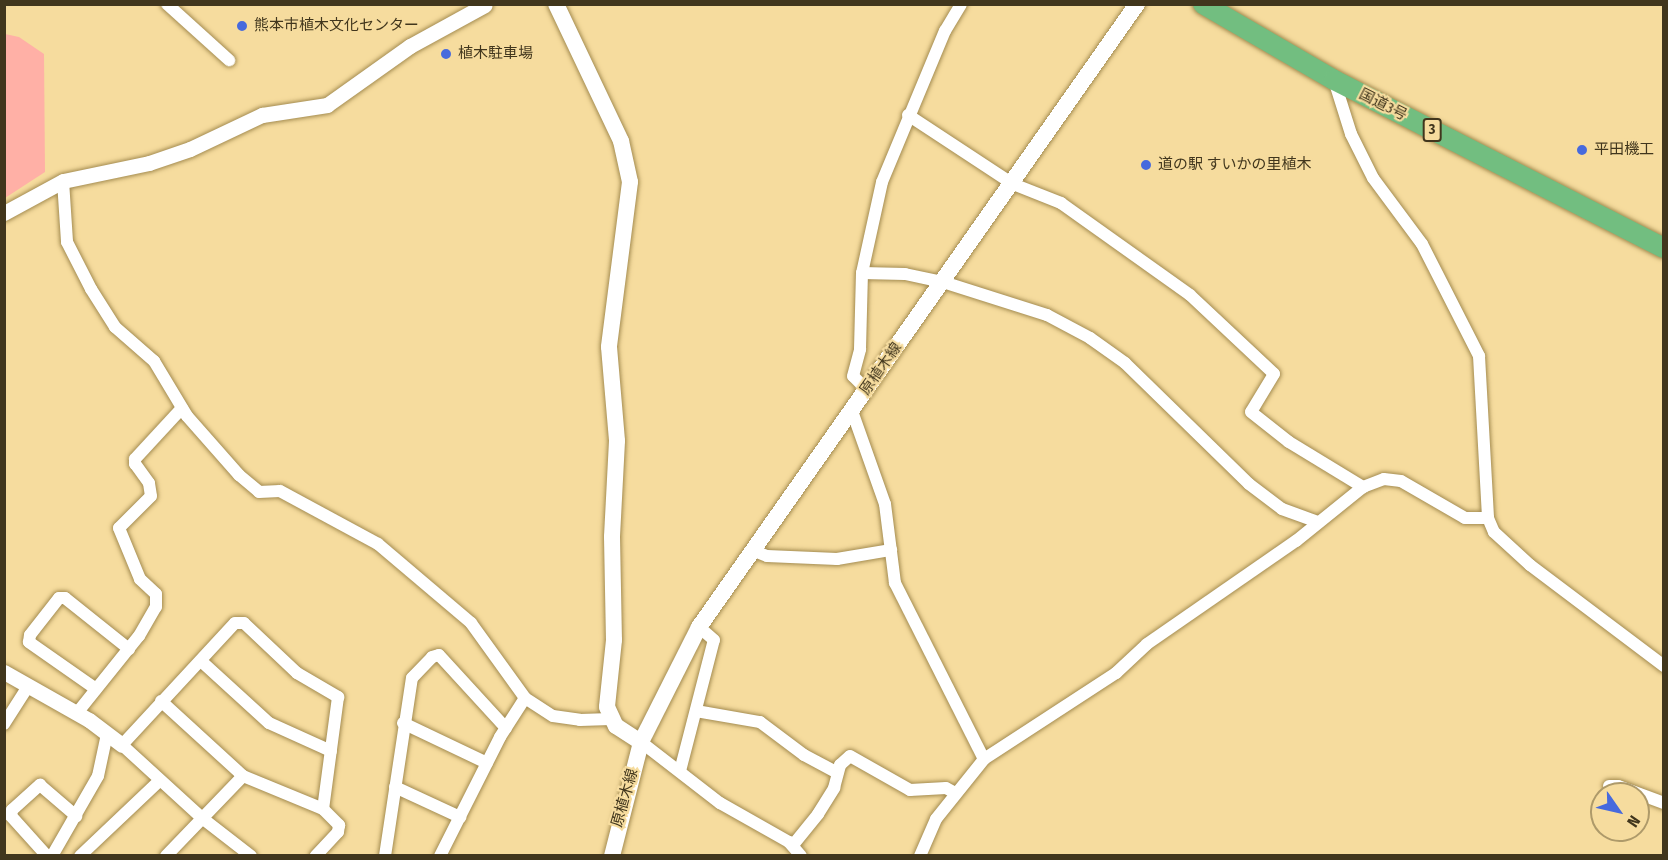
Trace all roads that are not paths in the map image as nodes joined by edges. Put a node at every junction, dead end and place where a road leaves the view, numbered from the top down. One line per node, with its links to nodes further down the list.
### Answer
1 (167, 4): 7 (street)
2 (556, 4): 35 (main road)
3 (961, 4): 9 (street)
4 (1137, 4): 11 (main road, 原植木線)
5 (1203, 4): 8 (highway, 国道3号 / 3)
6 (485, 5): 10 (street)
7 (228, 60)
8 (1334, 80): 13 (highway, 国道3号 / 3); 20 (street)
9 (908, 115): 11 (street); 14 (street)
10 (63, 181): 12 (street); 17 (street)
11 (1014, 184): 15 (main road, 原植木線); 19 (street)
12 (4, 213)
13 (1664, 248)
14 (862, 273): 15 (street); 16 (street)
15 (943, 282): 16 (main road, 原植木線); 21 (street)
16 (866, 389): 18 (main road, 原植木線)
17 (182, 408): 25 (street); 31 (street)
18 (852, 411): 22 (main road, 原植木線); 23 (street)
19 (1363, 487): 20 (street); 21 (street)
20 (1488, 518): 27 (street)
21 (1317, 522): 43 (street)
22 (752, 550): 23 (street); 24 (main road, 原植木線)
23 (891, 550): 43 (street)
24 (699, 627): 33 (street); 40 (main road, 原植木線)
25 (129, 649): 30 (street); 30 (street)
26 (201, 661): 32 (street); 42 (street); 42 (street)
27 (1664, 666)
28 (4, 672): 29 (street)
29 (27, 688): 34 (street); 37 (street)
30 (96, 689): 34 (street)
31 (525, 698): 35 (street); 38 (street)
32 (161, 701): 41 (street); 47 (street)
33 (696, 711): 45 (street); 46 (street)
34 (77, 713): 39 (street)
35 (611, 719): 40 (main road)
36 (404, 723): 38 (street); 44 (street); 49 (street)
37 (4, 724)
38 (506, 728): 44 (street)
39 (107, 734): 41 (street); 52 (street)
40 (641, 742): 45 (street); 63 (main road, 原植木線)
41 (122, 745): 48 (street)
42 (331, 751): 51 (street)
43 (984, 759): 50 (street)
44 (487, 763): 53 (street)
45 (681, 771): 55 (street)
46 (838, 773): 50 (street); 55 (street)
47 (243, 776): 51 (street); 54 (street)
48 (160, 780): 54 (street); 57 (street)
49 (395, 787): 53 (street); 61 (street)
50 (955, 793): 65 (street)
51 (323, 809): 60 (street)
52 (75, 816): 56 (street); 56 (street)
53 (460, 817): 62 (street)
54 (202, 818): 58 (street); 59 (street)
55 (793, 845): 64 (street)
56 (52, 855)
57 (80, 855)
58 (166, 855)
59 (251, 855)
60 (316, 855)
61 (385, 855)
62 (440, 855)
63 (612, 855)
64 (801, 855)
65 (920, 855)

